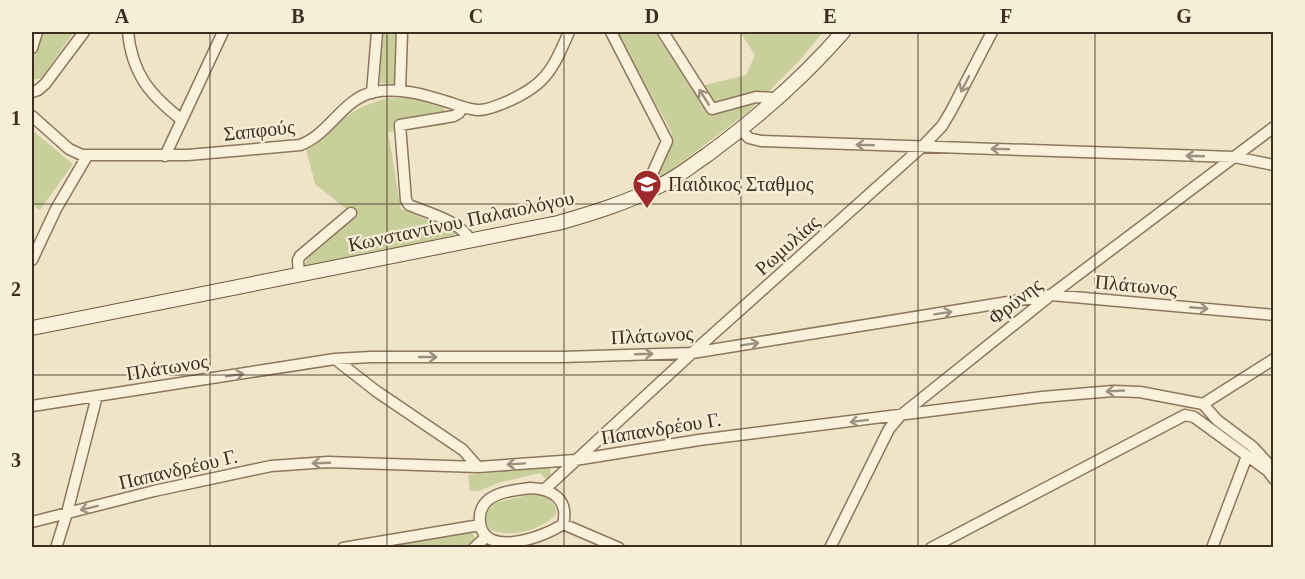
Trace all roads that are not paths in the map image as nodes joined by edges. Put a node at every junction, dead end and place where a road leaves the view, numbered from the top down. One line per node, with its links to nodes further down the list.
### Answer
1 (37, 32): 12 (street)
2 (84, 32): 14 (street)
3 (128, 32): 19 (street)
4 (223, 32): 19 (street)
5 (377, 32): 15 (street)
6 (402, 32): 13 (street)
7 (569, 32): 17 (street, Σαπφούς)
8 (611, 32): 27 (street)
9 (663, 32): 16 (street, one-way to 9)
10 (843, 32): 16 (street, Κωνσταντίνου Παλαιολόγου)
11 (992, 32): 22 (street, Ρωμυλίας, one-way to 22)
12 (32, 48)
13 (400, 91): 15 (street, Σαπφούς); 17 (street, Σαπφούς)
14 (32, 92)
15 (372, 93): 24 (street, Σαπφούς)
16 (776, 99): 21 (street, Κωνσταντίνου Παλαιολόγου)
17 (463, 107): 29 (street)
18 (32, 116): 23 (street)
19 (182, 120): 24 (street)
20 (1274, 127): 25 (street, Φρύνης)
21 (741, 130): 22 (street, one-way to 21); 27 (street, Κωνσταντίνου Παλαιολόγου)
22 (923, 147): 25 (street, one-way to 22); 35 (street, Ρωμυλίας)
23 (87, 156): 24 (street, Σαπφούς); 30 (street)
24 (165, 156)
25 (1234, 157): 26 (street); 32 (street, Φρύνης)
26 (1274, 165)
27 (642, 194): 29 (street, Κωνσταντίνου Παλαιολόγου)
28 (351, 213): 31 (street)
29 (471, 241): 31 (street, Κωνσταντίνου Παλαιολόγου)
30 (32, 260)
31 (299, 275): 34 (street, Κωνσταντίνου Παλαιολόγου)
32 (1052, 295): 33 (street, Πλάτωνος, one-way to 33); 35 (street, Πλάτωνος, one-way to 32); 42 (street, Φρύνης)
33 (1274, 315)
34 (32, 328)
35 (692, 353): 36 (street, Πλάτωνος, one-way to 35); 46 (street, Ρωμυλίας)
36 (335, 359): 38 (street, Πλάτωνος, one-way to 36); 47 (street)
37 (1274, 359): 40 (street)
38 (97, 396): 41 (street, Πλάτωνος); 50 (street)
39 (1173, 399): 40 (street, Παπανδρέου Γ.); 42 (street, Παπανδρέου Γ., one-way to 42); 43 (street)
40 (1203, 404): 44 (street); 48 (street)
41 (32, 406)
42 (900, 416): 46 (street, Παπανδρέου Γ., one-way to 46); 60 (street, Φρύνης)
43 (1179, 417): 44 (street); 61 (street)
44 (1204, 425): 45 (street)
45 (1247, 456): 48 (street); 62 (street)
46 (575, 460): 47 (street, Παπανδρέου Γ., one-way to 47); 49 (street, Ρωμυλίας)
47 (478, 467): 50 (street, Παπανδρέου Γ., one-way to 50)
48 (1272, 473)
49 (545, 489): 52 (street); 53 (street)
50 (67, 513): 51 (street, Παπανδρέου Γ.); 56 (street)
51 (32, 522)
52 (563, 524): 55 (street); 59 (street)
53 (480, 525): 54 (street); 57 (street)
54 (486, 537): 55 (street); 58 (street)
55 (525, 544)
56 (56, 548)
57 (343, 548)
58 (474, 548)
59 (619, 548)
60 (830, 548)
61 (931, 548)
62 (1212, 548)

